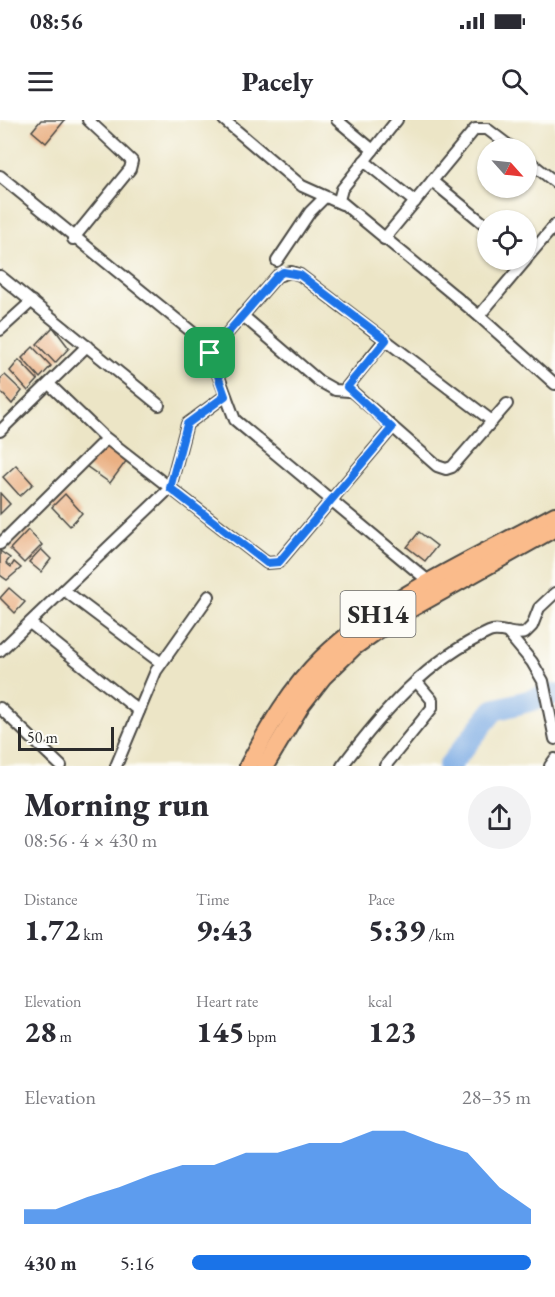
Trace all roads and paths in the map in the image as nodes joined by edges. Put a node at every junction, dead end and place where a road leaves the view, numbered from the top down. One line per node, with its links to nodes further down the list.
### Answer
1 (88, 120): 18 (street)
2 (224, 120): 12 (street)
3 (337, 120): 6 (street)
4 (397, 120): 6 (street)
5 (499, 138): 10 (street)
6 (373, 150): 7 (street)
7 (364, 162): 13 (street); 14 (street)
8 (537, 168): 11 (street)
9 (0, 176): 18 (street)
10 (432, 181): 13 (street); 15 (street)
11 (555, 182)
12 (325, 196): 14 (street); 20 (street)
13 (415, 202): 17 (street)
14 (342, 204): 17 (street)
15 (477, 218)
16 (555, 225): 19 (street)
17 (384, 238): 25 (street)
18 (74, 239): 29 (street)
19 (537, 246)
20 (278, 261)
21 (517, 270): 25 (street)
22 (0, 276): 23 (street)
23 (32, 301): 26 (street); 28 (street)
24 (242, 315): 27 (street); 29 (street); 32 (street)
25 (479, 316): 31 (street)
26 (0, 330)
27 (386, 340): 32 (street); 36 (street)
28 (87, 346): 30 (street); 35 (street)
29 (210, 353): 33 (street)
30 (49, 384): 38 (street); 39 (street)
31 (555, 384)
32 (349, 391): 37 (street)
33 (225, 396): 40 (street); 41 (street)
34 (507, 404): 36 (street)
35 (159, 405)
36 (492, 421): 37 (street)
37 (392, 428): 41 (street)
38 (0, 431)
39 (106, 439): 40 (street); 44 (street)
40 (170, 488): 41 (street); 46 (street)
41 (331, 500): 45 (street)
42 (555, 515): 45 (main road, SH14)
43 (555, 528): 45 (main road, SH14)
44 (0, 544)
45 (435, 588): 60 (main road, SH14); 61 (main road, SH14)
46 (64, 590): 49 (street); 52 (street)
47 (555, 593): 50 (street)
48 (209, 596): 52 (street)
49 (30, 623): 51 (street); 55 (street)
50 (507, 632): 53 (street); 56 (street)
51 (0, 651)
52 (161, 663): 55 (street)
53 (416, 681): 62 (street); 63 (street)
54 (0, 708): 58 (street)
55 (139, 711): 59 (street)
56 (555, 739)
57 (555, 759): 64 (street)
58 (61, 766)
59 (116, 766)
60 (248, 766)
61 (265, 766)
62 (342, 766)
63 (385, 766)
64 (550, 766)

